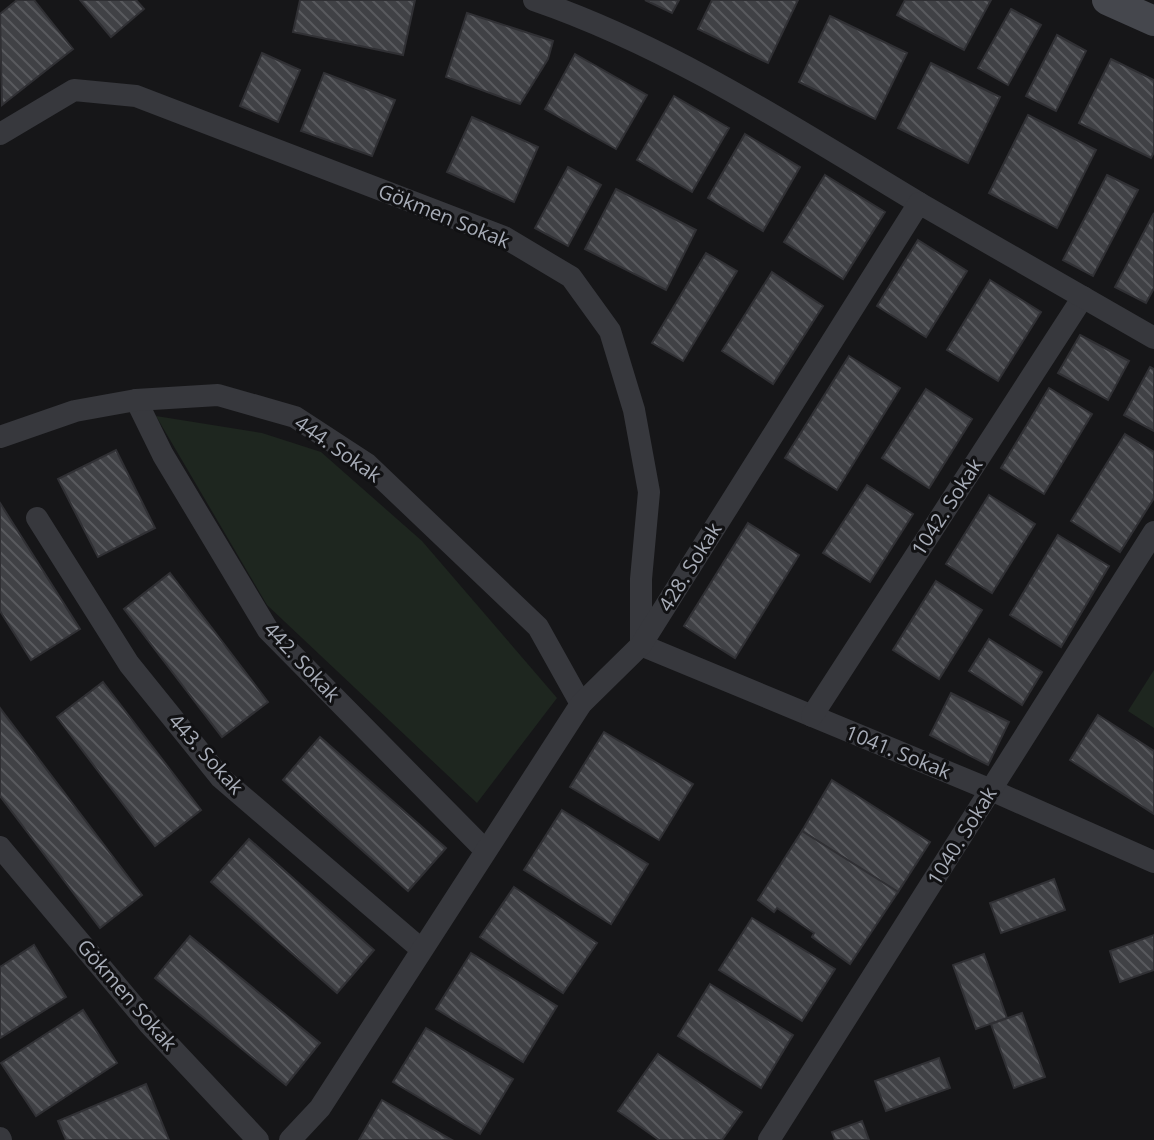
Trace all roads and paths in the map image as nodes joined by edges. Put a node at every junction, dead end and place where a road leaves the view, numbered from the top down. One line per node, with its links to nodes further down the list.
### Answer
1 (534, 0): 5 (street)
2 (1107, 0): 3 (street)
3 (1154, 21)
4 (0, 134): 12 (street, Gökmen Sokak)
5 (919, 203): 6 (street); 12 (street, 428. Sokak)
6 (1083, 297): 7 (street); 14 (street, 1042. Sokak)
7 (1154, 338)
8 (136, 400): 9 (street, 444. Sokak); 13 (street, 444. Sokak); 17 (street, 442. Sokak)
9 (0, 437)
10 (37, 518): 19 (street, 443. Sokak)
11 (1154, 532): 15 (street, 1040. Sokak)
12 (641, 645): 13 (street, 428. Sokak); 14 (street, 1041. Sokak)
13 (581, 704): 17 (street, 428. Sokak)
14 (812, 716): 15 (street, 1041. Sokak)
15 (991, 790): 18 (street, 1041. Sokak); 22 (street, 1040. Sokak)
16 (0, 847): 20 (street, Gökmen Sokak)
17 (485, 850): 19 (street, 428. Sokak)
18 (1154, 862)
19 (421, 949): 21 (street, 428. Sokak)
20 (258, 1140)
21 (290, 1140)
22 (769, 1140)

